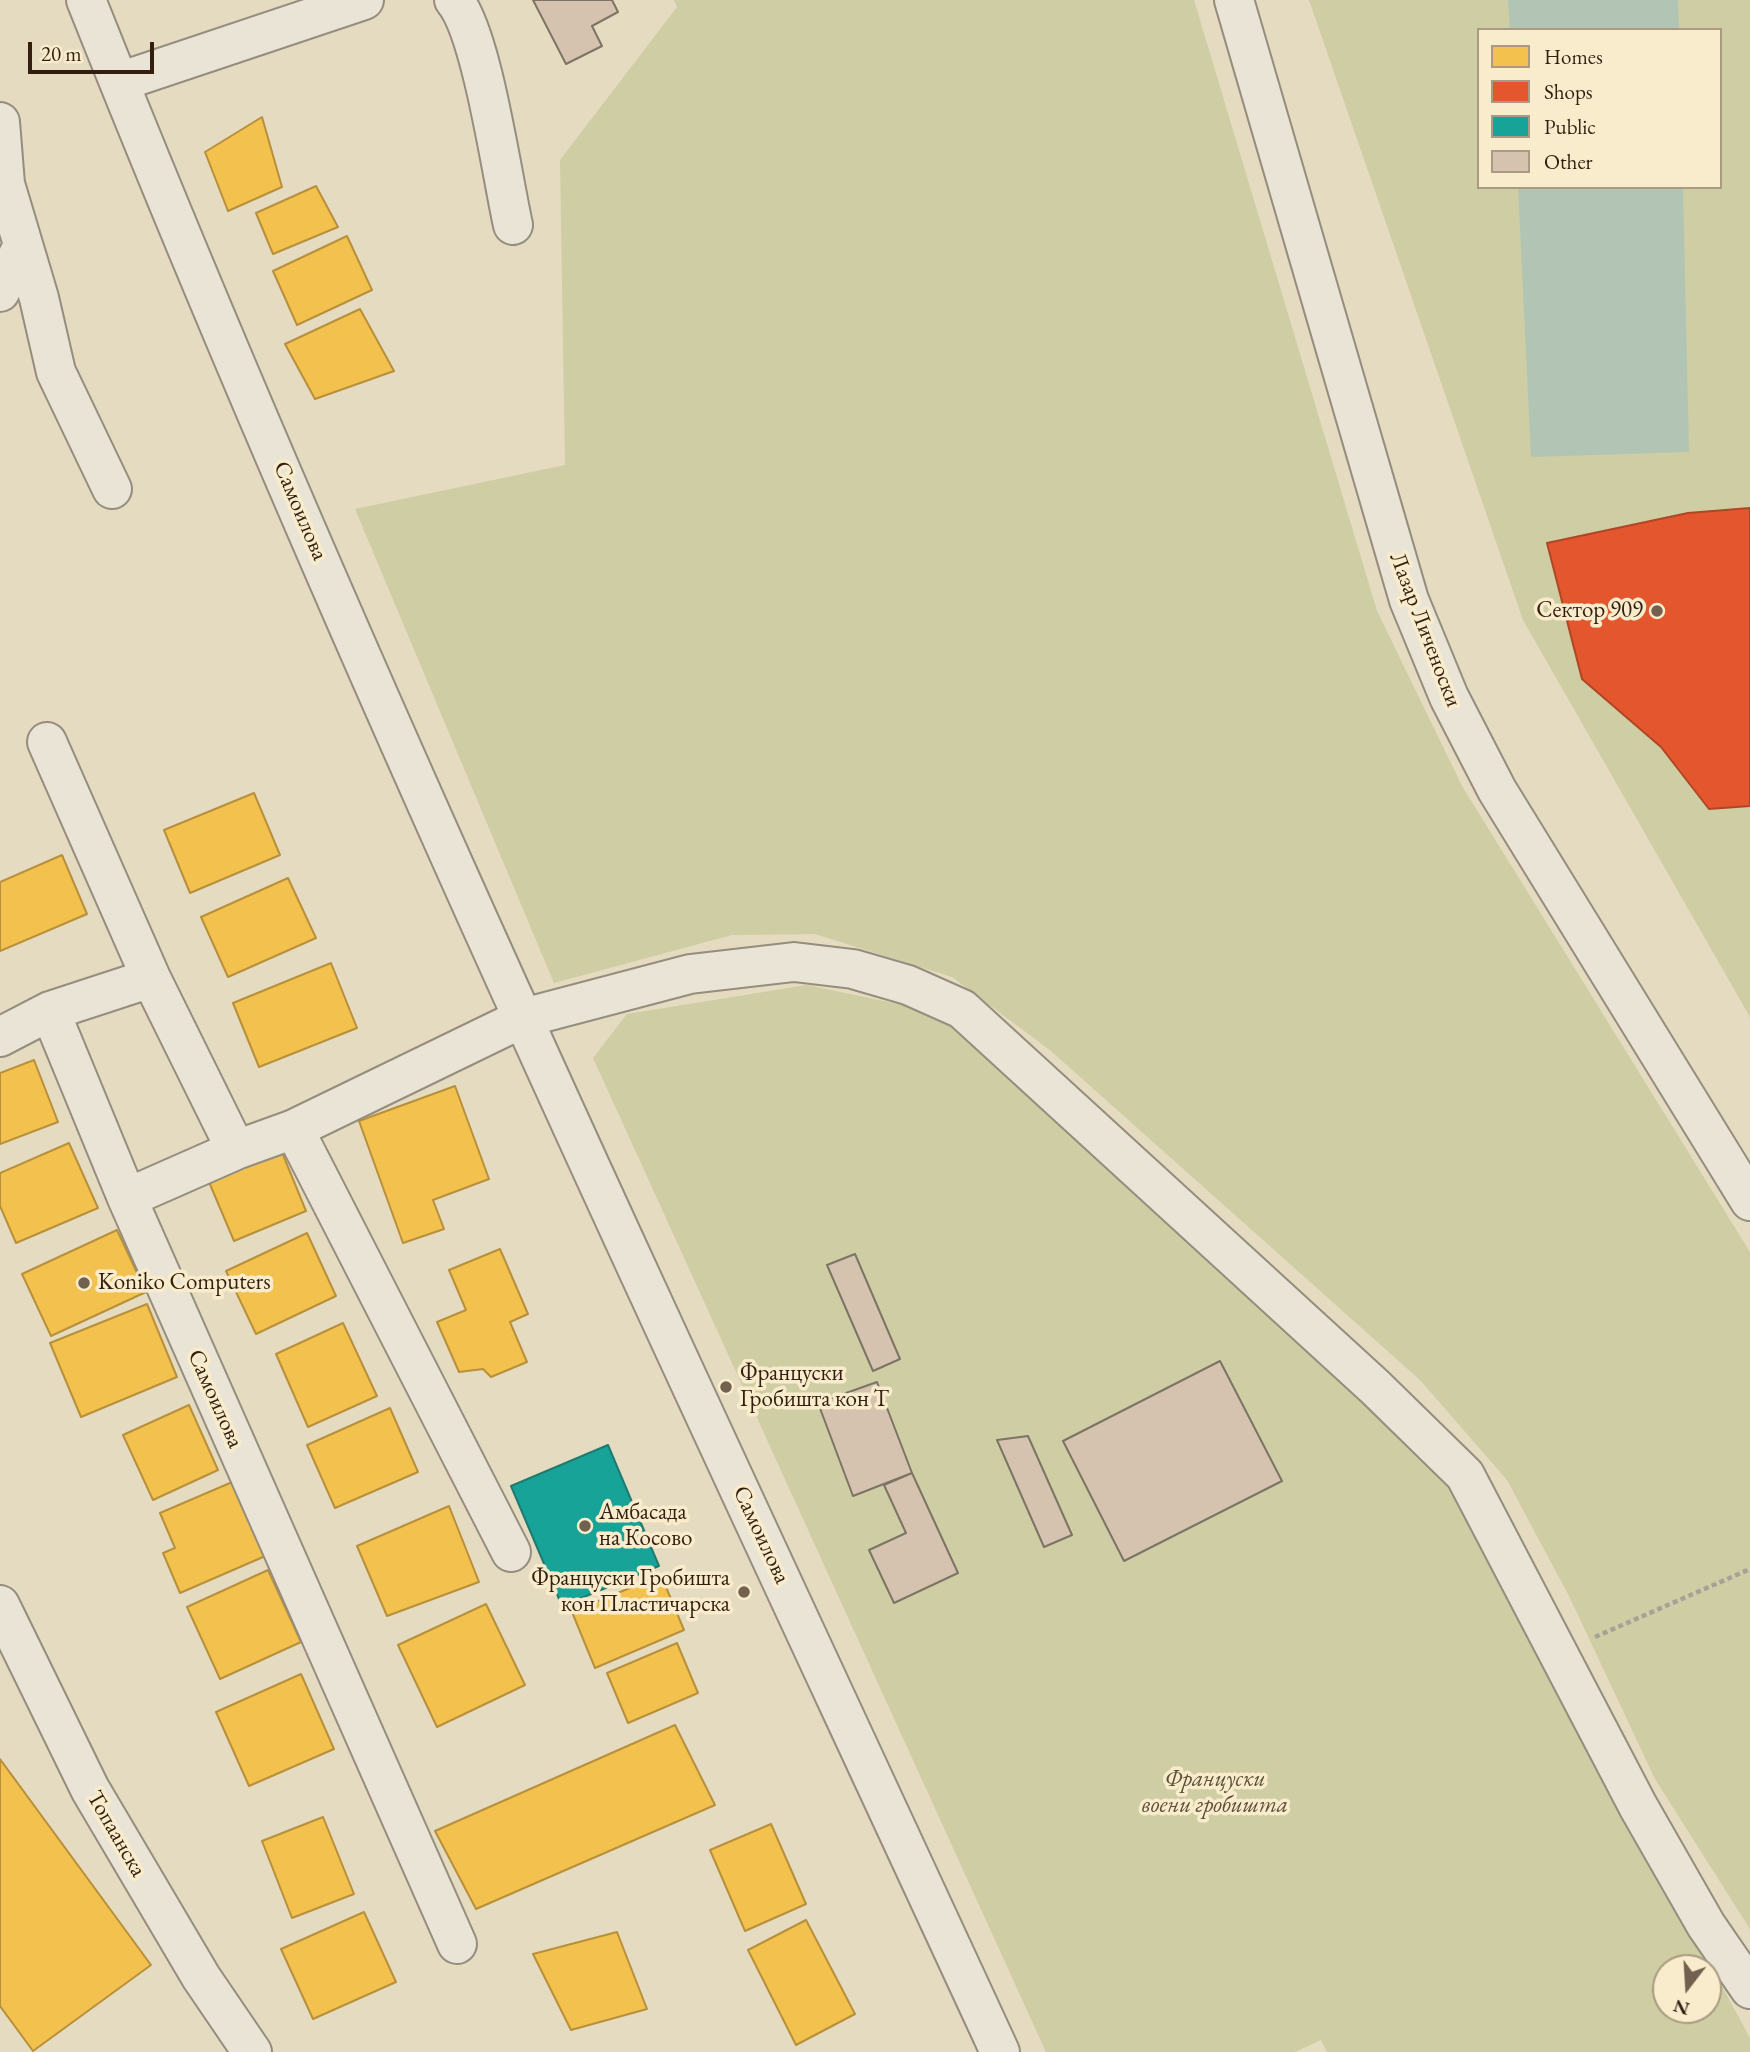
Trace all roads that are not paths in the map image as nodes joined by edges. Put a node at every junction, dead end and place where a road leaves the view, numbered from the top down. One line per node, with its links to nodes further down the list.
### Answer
1 (86, 0): 5 (street, Самоилова)
2 (364, 0): 5 (street)
3 (454, 0): 7 (street)
4 (1234, 0): 18 (street, Лазар Личеноски)
5 (119, 82): 14 (street, Самоилова)
6 (0, 122): 8 (street)
7 (513, 225)
8 (22, 247): 9 (street); 10 (street)
9 (0, 292)
10 (112, 489)
11 (47, 741): 12 (street)
12 (151, 978): 13 (street); 17 (street)
13 (50, 1011): 15 (street); 19 (street, Самоилова)
14 (523, 1018): 16 (street); 23 (street); 25 (street, Самоилова)
15 (0, 1037)
16 (294, 1129): 17 (street); 20 (street)
17 (236, 1150): 19 (street)
18 (1744, 1179)
19 (127, 1198): 22 (street, Самоилова)
20 (511, 1552)
21 (0, 1605): 24 (street, Топаанска)
22 (457, 1944)
23 (1750, 1989)
24 (252, 2052)
25 (1000, 2052)

